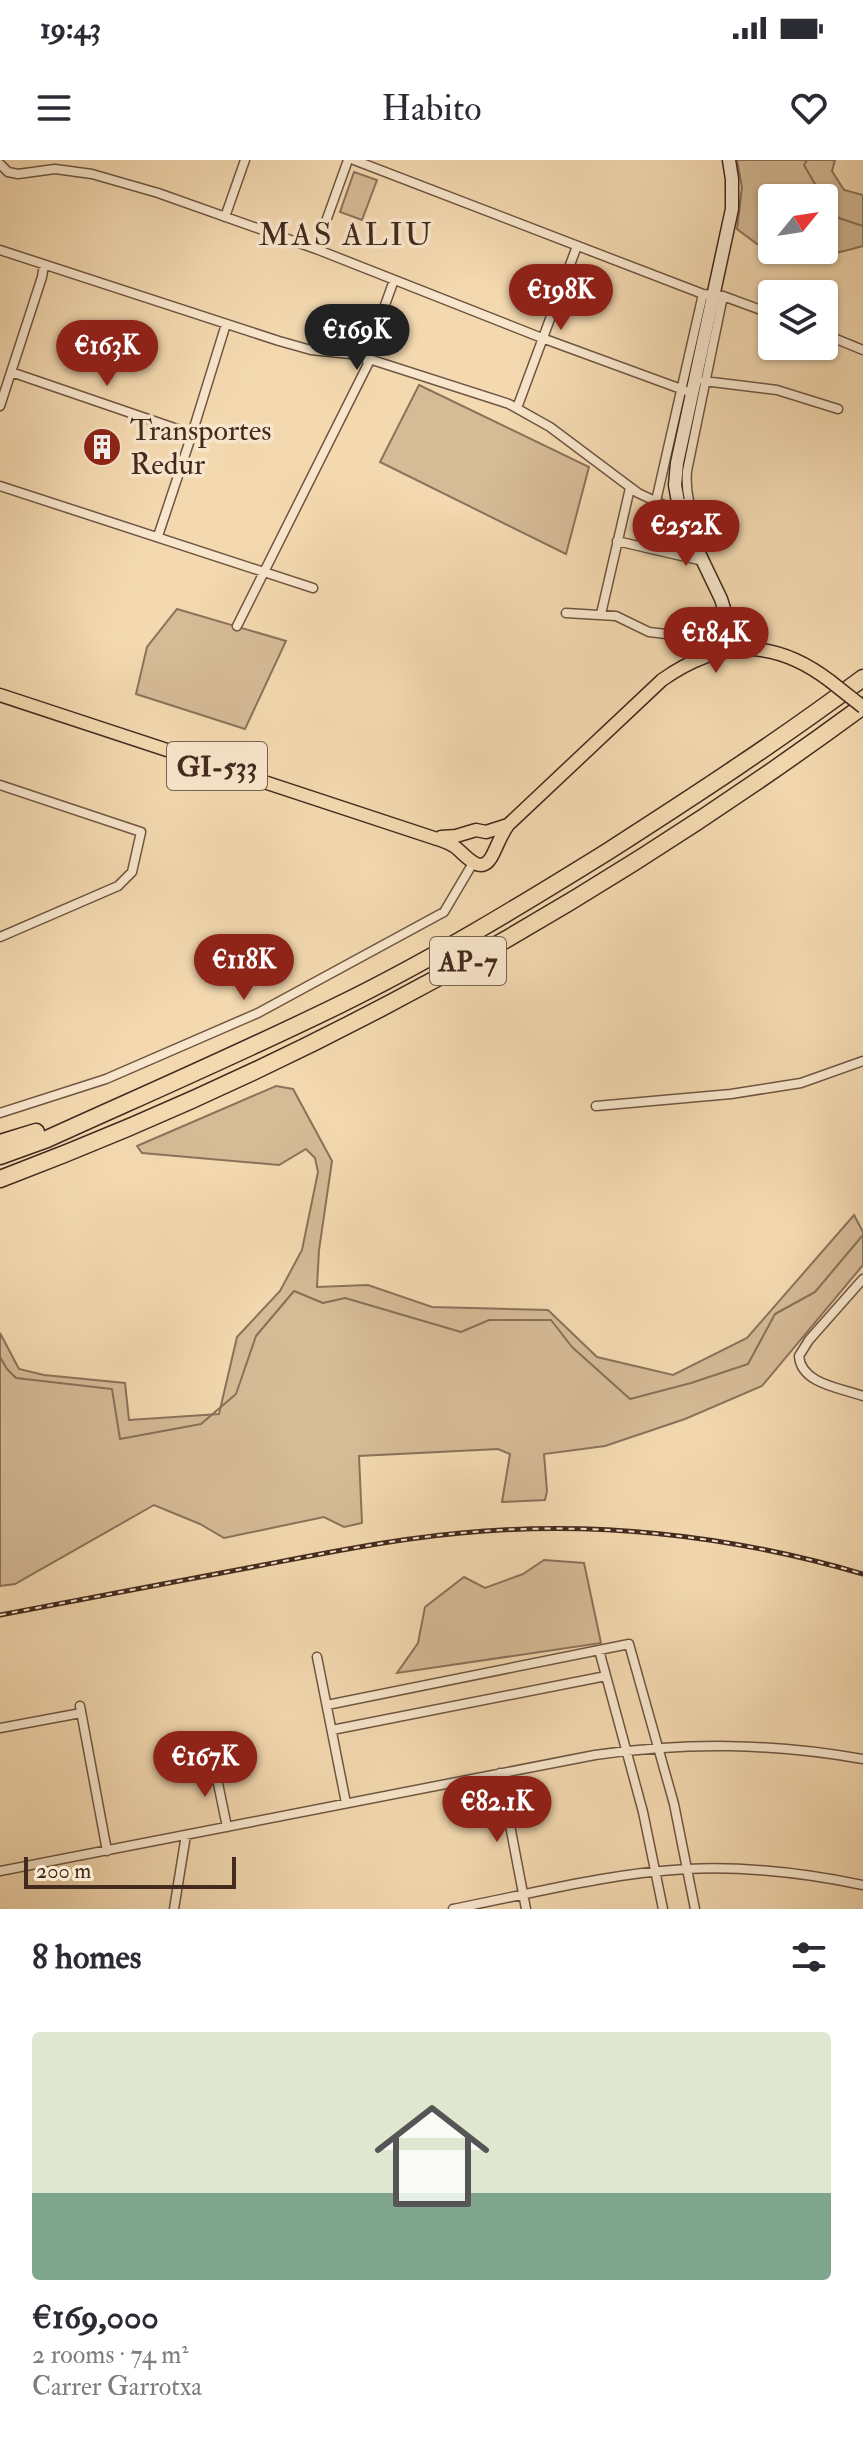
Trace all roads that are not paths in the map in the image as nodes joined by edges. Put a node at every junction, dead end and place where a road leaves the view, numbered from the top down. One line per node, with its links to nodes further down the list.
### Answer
1 (245, 160): 7 (street)
2 (348, 160): 9 (street)
3 (354, 160): 8 (street)
4 (729, 160): 13 (street)
5 (0, 164): 6 (street)
6 (57, 165): 7 (street)
7 (225, 217): 9 (street)
8 (577, 246): 13 (street); 16 (street)
9 (316, 249): 12 (street)
10 (0, 250): 11 (street)
11 (44, 265): 15 (street); 20 (street)
12 (394, 280): 16 (street); 19 (street)
13 (713, 295): 14 (street); 21 (street)
14 (758, 309)
15 (226, 324): 19 (street); 25 (street)
16 (542, 338): 21 (street); 23 (street)
17 (838, 340): 18 (street)
18 (863, 350)
19 (366, 358): 23 (street); 35 (street)
20 (11, 372): 22 (street); 25 (street)
21 (694, 386): 24 (street); 28 (street); 29 (street); 30 (street)
22 (0, 406)
23 (517, 408): 27 (street)
24 (838, 409)
25 (192, 434): 31 (street)
26 (0, 486): 31 (street)
27 (630, 488): 29 (street); 33 (street)
28 (675, 490): 29 (street); 30 (street)
29 (656, 501): 30 (street)
30 (679, 505): 32 (street); 32 (street)
31 (158, 536): 35 (street)
32 (691, 536): 34 (street)
33 (617, 541): 34 (street); 38 (street)
34 (703, 561): 40 (street)
35 (265, 572): 36 (street); 39 (street)
36 (313, 588)
37 (566, 613): 38 (street)
38 (601, 614): 41 (street)
39 (237, 626)
40 (729, 626): 42 (street); 43 (street); 45 (street)
41 (709, 639)
42 (725, 651): 43 (main road, GI-533); 44 (street); 45 (main road, GI-533)
43 (807, 664): 46 (main road, GI-533)
44 (683, 675): 46 (main road, GI-533); 48 (main road, GI-533)
45 (669, 676): 48 (main road, GI-533)
46 (826, 678): 50 (main road, GI-533, bridge)
47 (863, 678): 63 (highway, AP-7)
48 (651, 693): 52 (main road, GI-533)
49 (0, 695): 55 (main road, GI-533)
50 (863, 707): 66 (highway, AP-7)
51 (0, 785): 59 (street)
52 (508, 825): 53 (main road, GI-533); 56 (main road, GI-533)
53 (486, 832): 54 (main road, GI-533); 56 (main road)
54 (467, 833): 55 (main road, GI-533); 57 (main road)
55 (434, 838): 57 (main road, GI-533)
56 (495, 848): 58 (main road, GI-533)
57 (461, 851): 58 (main road, GI-533)
58 (473, 863): 62 (street)
59 (0, 937)
60 (863, 1061): 61 (street)
61 (596, 1106)
62 (0, 1113)
63 (99, 1115): 64 (highway); 65 (highway, AP-7)
64 (5, 1142)
65 (0, 1156)
66 (44, 1162): 67 (highway, AP-7); 68 (highway)
67 (0, 1179)
68 (0, 1189)
69 (863, 1279): 70 (street)
70 (863, 1396)
71 (599, 1650): 73 (street); 74 (street); 77 (street)
72 (317, 1657): 74 (street)
73 (606, 1676): 76 (street); 78 (street)
74 (327, 1705): 76 (street)
75 (0, 1728): 85 (street)
76 (332, 1730): 82 (street)
77 (658, 1747): 78 (street); 79 (street); 86 (street)
78 (627, 1751): 81 (street); 88 (street)
79 (863, 1759)
80 (214, 1764): 83 (street)
81 (500, 1773): 82 (street); 90 (street)
82 (346, 1803): 83 (street)
83 (227, 1827): 84 (street)
84 (186, 1835): 85 (street); 91 (street)
85 (107, 1851): 87 (street)
86 (687, 1869): 88 (street); 89 (street); 95 (street)
87 (0, 1871)
88 (656, 1872): 90 (street); 94 (street)
89 (863, 1885)
90 (524, 1895): 92 (street); 93 (street)
91 (174, 1909)
92 (453, 1909)
93 (526, 1909)
94 (663, 1909)
95 (695, 1909)

